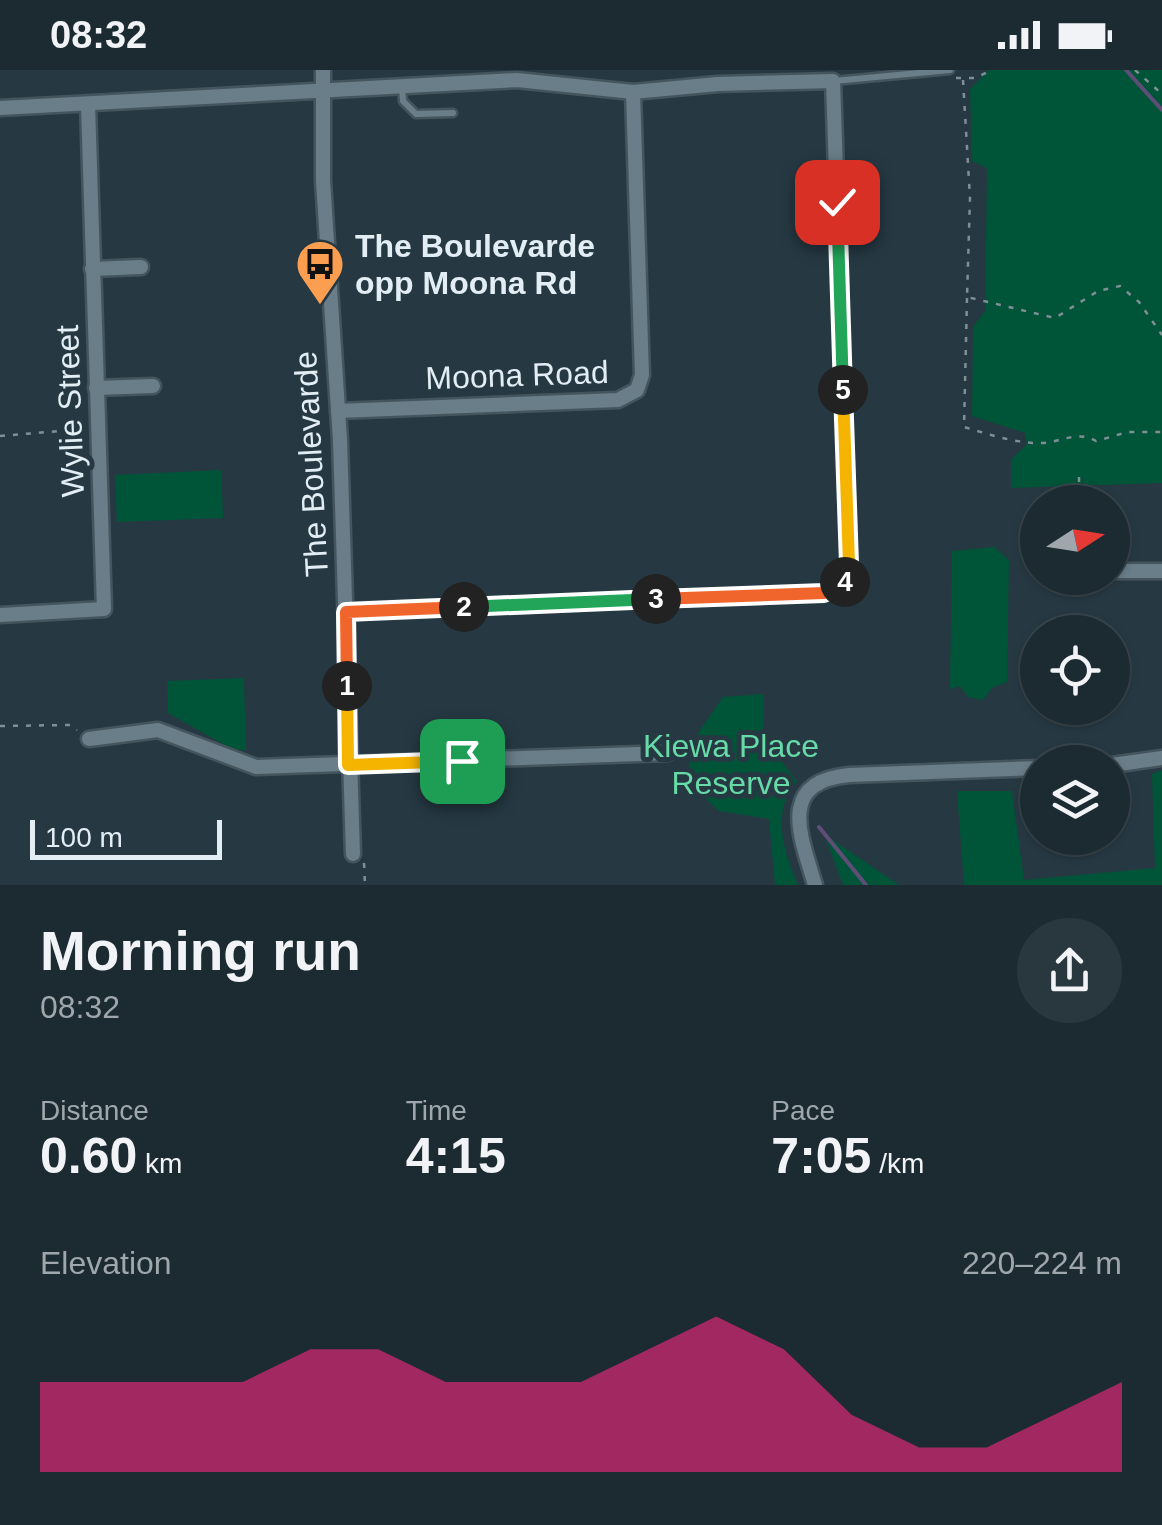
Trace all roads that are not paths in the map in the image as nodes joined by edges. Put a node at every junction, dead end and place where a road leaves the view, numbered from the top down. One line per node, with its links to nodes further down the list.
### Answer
1 (323, 70): 6 (street, The Boulevarde)
2 (950, 70): 3 (lane)
3 (892, 73): 4 (lane)
4 (833, 81): 7 (street); 18 (street)
5 (402, 84): 6 (street); 7 (street); 10 (lane)
6 (322, 90): 8 (street); 15 (street, The Boulevarde)
7 (633, 92): 15 (street, Moona Road)
8 (88, 105): 9 (street); 12 (street, Wylie Street)
9 (0, 108)
10 (453, 113)
11 (141, 267): 12 (street)
12 (92, 269): 14 (street, Wylie Street)
13 (153, 386): 14 (street)
14 (96, 388): 19 (street, Wylie Street)
15 (338, 411): 18 (street, The Boulevarde)
16 (1130, 571): 17 (street)
17 (1162, 571)
18 (346, 612): 24 (street, The Boulevarde)
19 (0, 614)
20 (89, 739): 24 (street)
21 (668, 754): 24 (street)
22 (1162, 758): 23 (street)
23 (1130, 762)
24 (348, 765): 26 (street, The Boulevarde)
25 (1020, 769): 27 (street)
26 (352, 854)
27 (815, 885)

